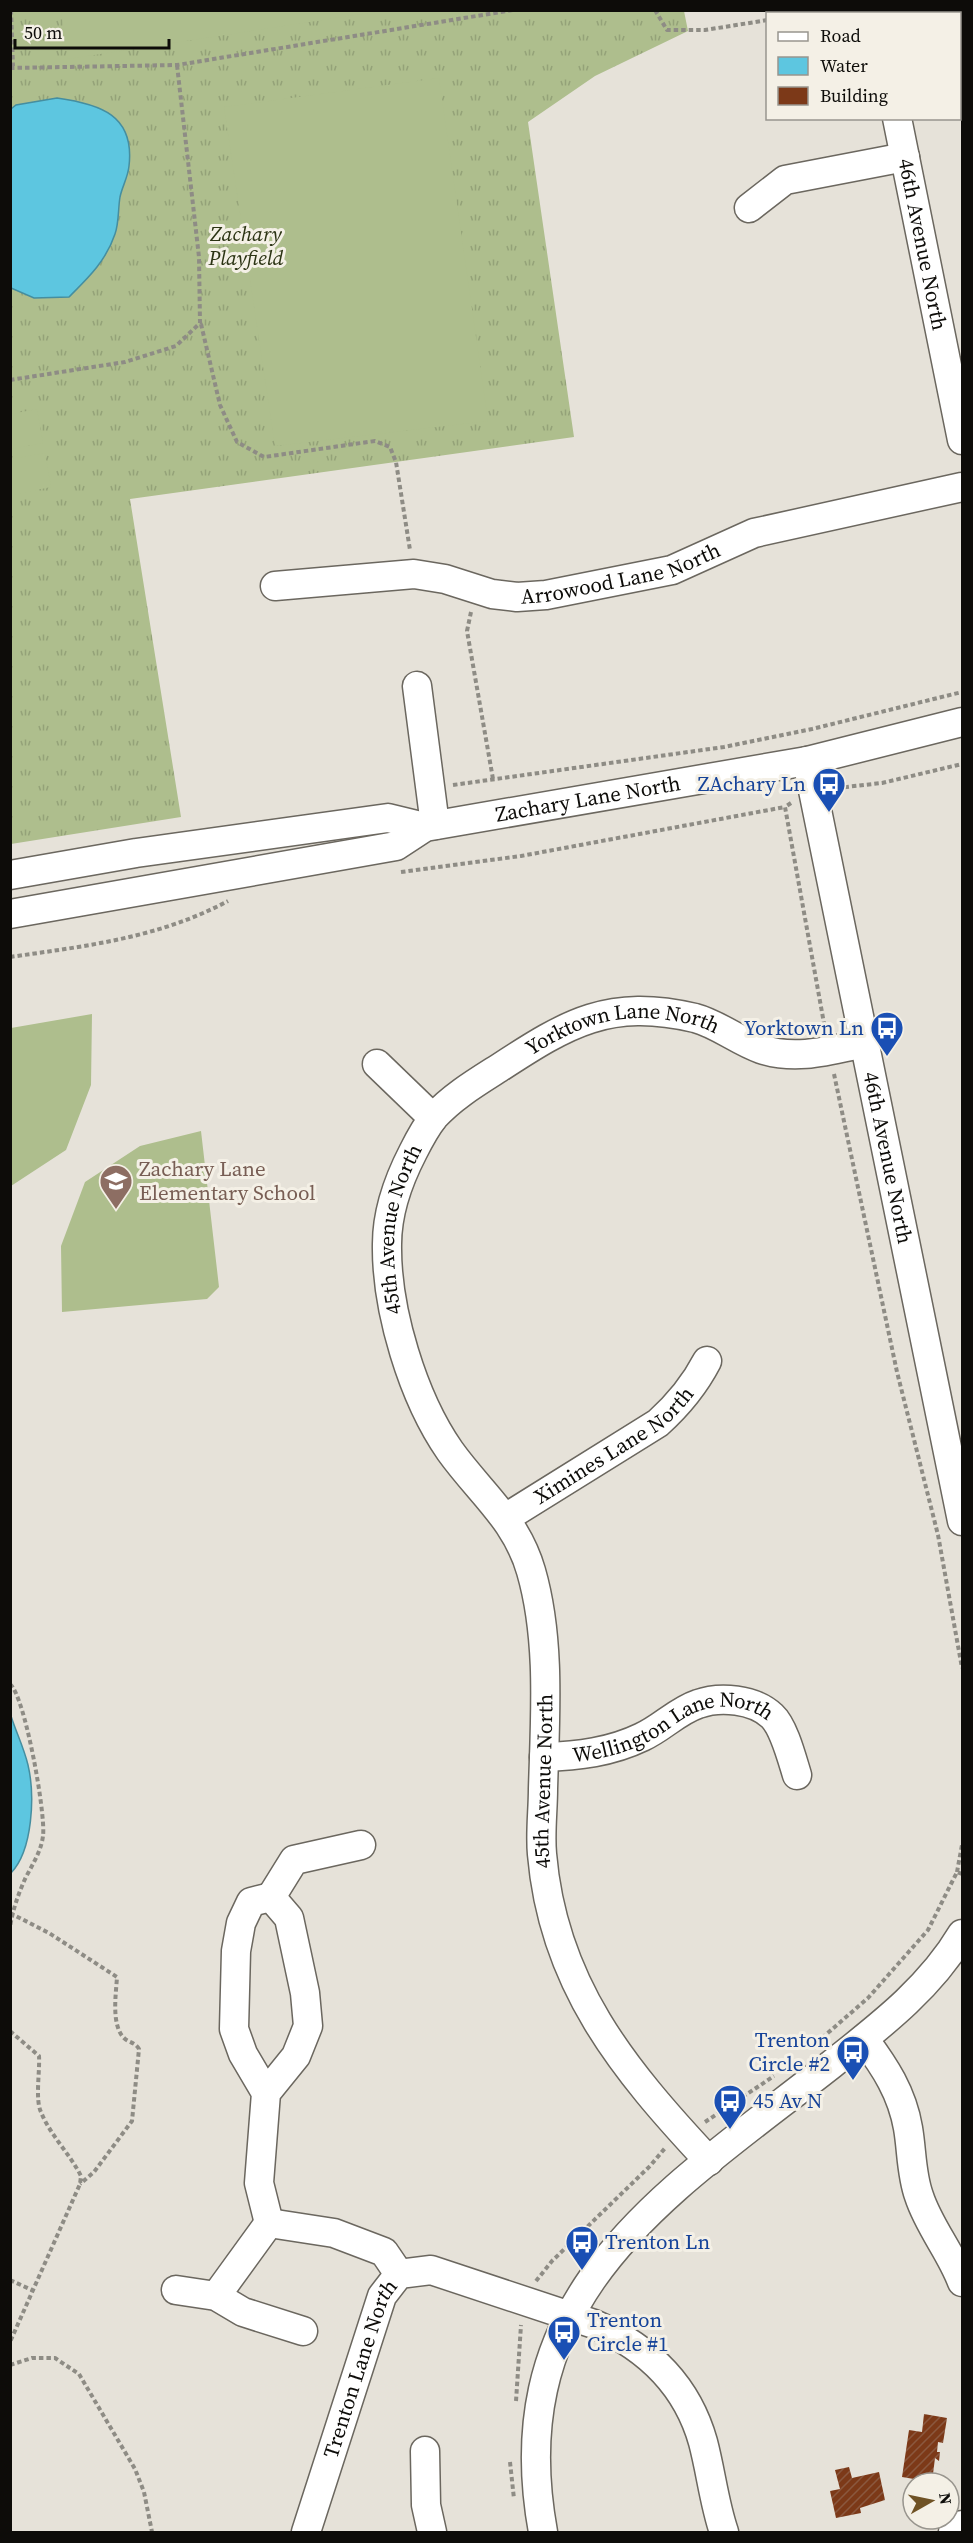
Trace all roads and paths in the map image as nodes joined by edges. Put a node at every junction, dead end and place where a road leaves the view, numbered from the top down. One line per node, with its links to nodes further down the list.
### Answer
1 (11, 10): 6 (path)
2 (513, 10): 5 (path)
3 (655, 10): 4 (path)
4 (766, 20)
5 (177, 65): 6 (path); 10 (path)
6 (12, 67)
7 (897, 120): 8 (street, 46th Avenue North)
8 (905, 157): 9 (street); 12 (street, 46th Avenue North)
9 (749, 208)
10 (200, 323): 11 (path); 14 (path)
11 (10, 380)
12 (963, 440)
13 (963, 487): 16 (street, Arrowood Lane North)
14 (414, 574): 15 (street, Arrowood Lane North); 16 (street, Arrowood Lane North)
15 (274, 586)
16 (476, 590): 22 (path)
17 (417, 686): 23 (street)
18 (963, 692): 22 (path)
19 (963, 722): 20 (street, Zachary Lane North)
20 (807, 761): 24 (street, 46th Avenue North); 26 (street, Zachary Lane North)
21 (963, 764): 24 (path)
22 (493, 779): 23 (path)
23 (430, 789): 26 (street)
24 (813, 790): 25 (path); 32 (street, 46th Avenue North)
25 (785, 807): 27 (path); 33 (path)
26 (430, 826): 28 (street, Zachary Lane North); 30 (street, Zachary Lane North)
27 (398, 872)
28 (10, 875)
29 (236, 898): 31 (path)
30 (10, 914)
31 (10, 957)
32 (865, 1042): 33 (street, Yorktown Lane North); 38 (street, 46th Avenue North)
33 (829, 1051): 35 (street, Yorktown Lane North); 39 (path)
34 (377, 1064): 35 (street, 45th Avenue North)
35 (433, 1118): 37 (street, 45th Avenue North)
36 (707, 1360): 37 (street, Ximines Lane North)
37 (507, 1517): 41 (street, 45th Avenue North)
38 (963, 1521)
39 (963, 1668)
40 (10, 1684): 47 (path)
41 (544, 1757): 42 (street, Wellington Lane North); 53 (street, 45th Avenue North)
42 (797, 1775)
43 (361, 1845): 46 (street)
44 (963, 1845): 45 (path)
45 (957, 1872)
46 (271, 1897): 52 (street); 52 (street)
47 (12, 1914): 48 (path); 54 (path)
48 (10, 1927)
49 (963, 1934): 51 (street)
50 (10, 2031): 54 (path)
51 (864, 2039): 53 (street); 58 (street)
52 (266, 2093): 55 (street)
53 (708, 2161): 62 (street)
54 (80, 2184): 59 (path)
55 (269, 2223): 56 (street); 61 (street)
56 (399, 2274): 62 (street, Trenton Lane North); 69 (street, Trenton Lane North)
57 (10, 2280): 59 (path)
58 (963, 2282)
59 (32, 2290): 64 (path)
60 (176, 2290): 61 (street)
61 (216, 2296): 63 (street)
62 (569, 2317): 71 (street); 72 (street, Trenton Lane North)
63 (303, 2331)
64 (10, 2342)
65 (10, 2365): 68 (path)
66 (425, 2451): 70 (street)
67 (963, 2525): 73 (street)
68 (152, 2532)
69 (306, 2532)
70 (432, 2532)
71 (543, 2532)
72 (724, 2532)
73 (953, 2532)

